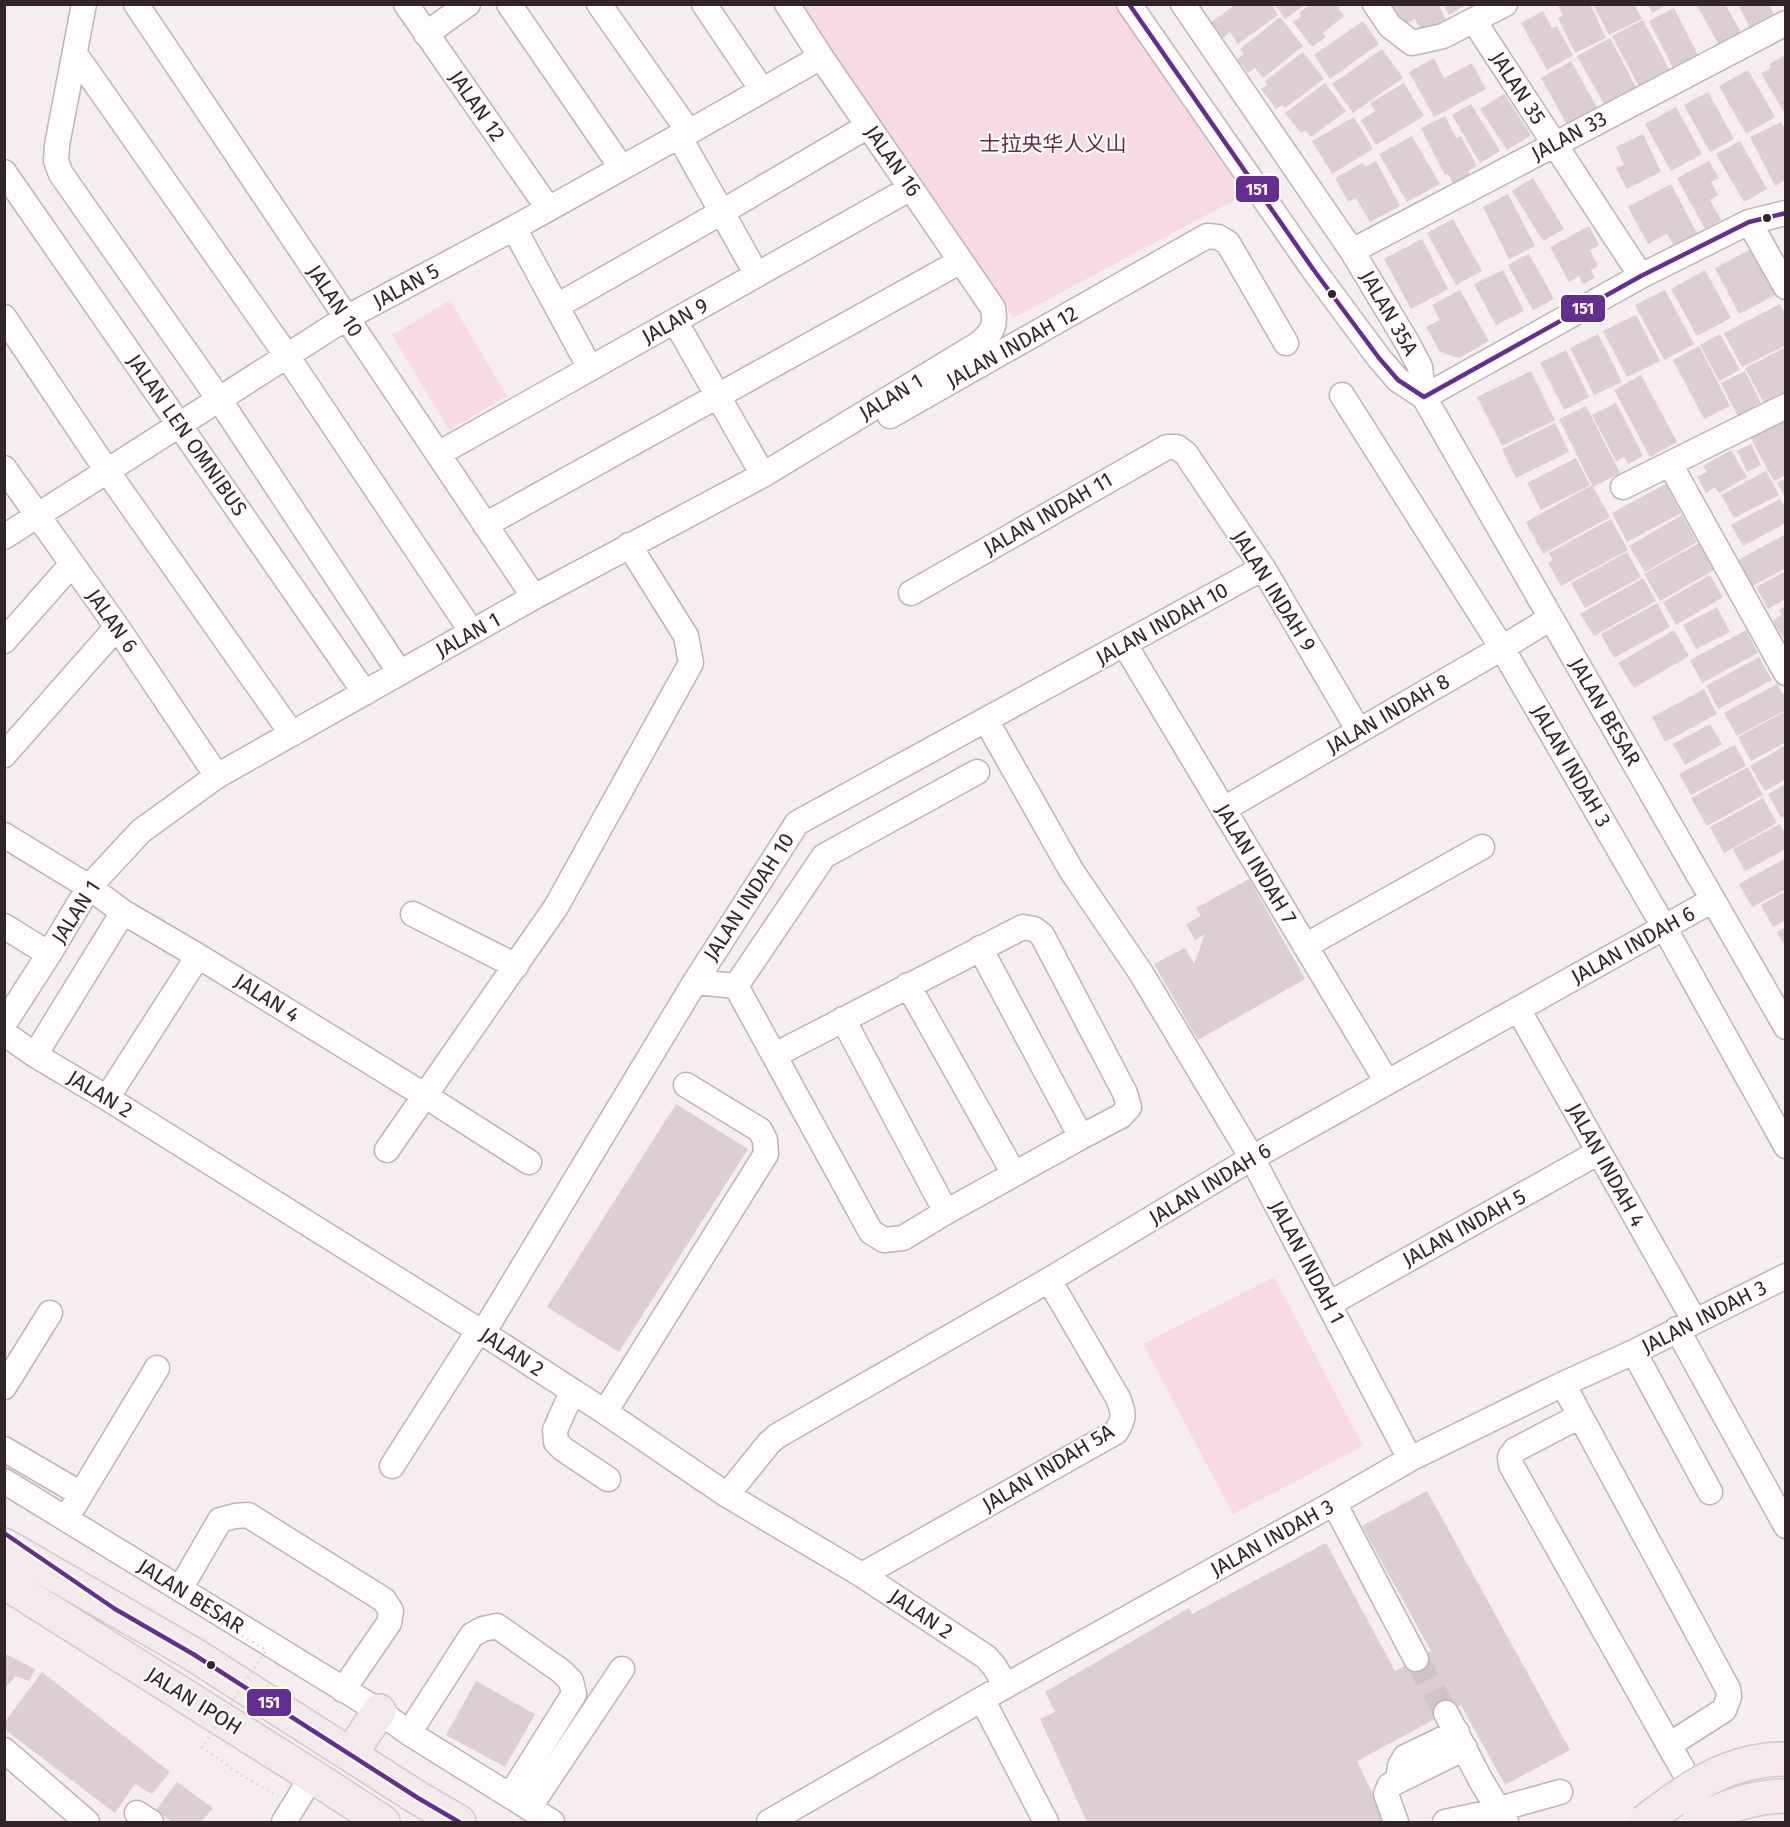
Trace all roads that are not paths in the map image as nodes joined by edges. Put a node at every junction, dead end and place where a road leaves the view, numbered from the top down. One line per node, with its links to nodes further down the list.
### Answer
1 (84, 4): 16 (street)
2 (136, 4): 37 (street, JALAN 10)
3 (406, 4): 15 (street, JALAN 12)
4 (468, 4): 15 (street)
5 (509, 4): 22 (street)
6 (599, 4): 20 (street)
7 (704, 4): 18 (street)
8 (787, 4): 17 (street, JALAN 16)
9 (1130, 4): 45 (street, JALAN 35A)
10 (1184, 4): 30 (street, JALAN 35A)
11 (1375, 4): 13 (street)
12 (1505, 4): 13 (street)
13 (1474, 21): 21 (street, JALAN 35)
14 (1785, 23): 21 (street, JALAN 33)
15 (426, 34): 25 (street, JALAN 12)
16 (75, 54): 41 (street); 46 (street)
17 (821, 57): 18 (street, JALAN 5); 19 (street, JALAN 16)
18 (762, 90): 20 (street, JALAN 5)
19 (868, 126): 24 (street, JALAN 16); 26 (street)
20 (684, 134): 22 (street, JALAN 5); 26 (street)
21 (1554, 144): 30 (street, JALAN 33); 33 (street, JALAN 35)
22 (621, 167): 25 (street, JALAN 5)
23 (5, 173): 48 (street, JALAN LEN OMNIBUS)
24 (911, 188): 31 (street, JALAN 16); 32 (street, JALAN 9)
25 (548, 208): 29 (street, JALAN 5)
26 (722, 212): 32 (street); 35 (street)
27 (1785, 213): 28 (street)
28 (1749, 222): 33 (street); 34 (street)
29 (514, 228): 35 (street); 37 (street, JALAN 5)
30 (1352, 251): 45 (street, JALAN 35A)
31 (961, 261): 38 (street, JALAN 16); 44 (street)
32 (757, 274): 39 (street, JALAN 9)
33 (1641, 276): 45 (street)
34 (1785, 287)
35 (557, 306): 42 (street)
36 (4, 317): 53 (street)
37 (346, 318): 41 (street, JALAN 5); 49 (street, JALAN 10)
38 (995, 319): 54 (street, JALAN 1)
39 (675, 321): 42 (street, JALAN 9); 44 (street)
40 (1286, 343): 54 (street, JALAN INDAH 12)
41 (287, 356): 46 (street, JALAN 5); 66 (street)
42 (590, 368): 49 (street, JALAN 9)
43 (1342, 395): 69 (street, JALAN INDAH 3)
44 (718, 397): 54 (street); 57 (street)
45 (1424, 397): 64 (street, JALAN BESAR)
46 (219, 399): 48 (street, JALAN 5); 70 (street)
47 (1785, 406): 51 (street)
48 (180, 425): 53 (street, JALAN 5); 72 (street, JALAN LEN OMNIBUS)
49 (438, 454): 57 (street, JALAN 10)
50 (1186, 454): 61 (street, JALAN INDAH 9); 62 (street, JALAN INDAH 11)
51 (1670, 464): 55 (street); 71 (street)
52 (4, 468): 56 (street, JALAN 6)
53 (108, 471): 56 (street, JALAN 5); 75 (street)
54 (763, 474): 59 (street, JALAN 1)
55 (1623, 488)
56 (38, 515): 58 (street, JALAN 5); 60 (street, JALAN 6)
57 (485, 525): 63 (street, JALAN 10)
58 (4, 537)
59 (629, 545): 63 (street, JALAN 1); 92 (street)
60 (72, 564): 65 (street, JALAN 6); 67 (street)
61 (1263, 568): 68 (street, JALAN INDAH 10); 74 (street, JALAN INDAH 9)
62 (911, 592)
63 (534, 597): 66 (street, JALAN 1)
64 (1551, 618): 69 (street, JALAN INDAH 8); 83 (street, JALAN BESAR)
65 (117, 627): 76 (street); 78 (street, JALAN 6)
66 (472, 632): 70 (street, JALAN 1)
67 (4, 642)
68 (1125, 645): 73 (street, JALAN INDAH 10); 79 (street, JALAN INDAH 7)
69 (1502, 648): 74 (street, JALAN INDAH 8); 87 (street, JALAN INDAH 3)
70 (400, 673): 72 (street, JALAN 1)
71 (1785, 673)
72 (365, 693): 75 (street, JALAN 1)
73 (986, 720): 93 (street, JALAN INDAH 10); 111 (street, JALAN INDAH 1)
74 (1359, 731): 79 (street, JALAN INDAH 8)
75 (292, 734): 78 (street, JALAN 1)
76 (4, 755)
77 (976, 772): 95 (street)
78 (217, 776): 82 (street, JALAN 1)
79 (1224, 809): 88 (street, JALAN INDAH 7)
80 (4, 835): 82 (street, JALAN 4)
81 (1482, 846): 88 (street)
82 (89, 888): 84 (street, JALAN 4); 90 (street, JALAN 1)
83 (1713, 900): 87 (street, JALAN INDAH 6); 99 (street, JALAN BESAR)
84 (123, 912): 91 (street, JALAN 4); 101 (street)
85 (413, 914): 92 (street)
86 (4, 926): 90 (street)
87 (1664, 927): 96 (street, JALAN INDAH 6); 108 (street, JALAN INDAH 3)
88 (1305, 946): 103 (street, JALAN INDAH 7)
89 (980, 948): 94 (street); 107 (street); 107 (street)
90 (50, 954): 98 (street, JALAN 1)
91 (198, 956): 105 (street, JALAN 4); 106 (street)
92 (516, 966): 105 (street)
93 (695, 982): 95 (street); 120 (street, JALAN INDAH 10)
94 (908, 985): 97 (street); 113 (street)
95 (736, 986): 102 (street)
96 (1518, 1009): 103 (street, JALAN INDAH 6); 110 (street, JALAN INDAH 4)
97 (843, 1019): 102 (street); 114 (street)
98 (4, 1024)
99 (1785, 1027)
100 (4, 1033): 101 (street, JALAN 2)
101 (35, 1055): 106 (street, JALAN 2)
102 (775, 1055): 114 (street)
103 (1387, 1082): 111 (street, JALAN INDAH 6)
104 (686, 1086): 127 (street)
105 (424, 1095): 109 (street); 112 (street, JALAN 4)
106 (108, 1098): 120 (street, JALAN 2)
107 (1081, 1137): 113 (street)
108 (1785, 1146)
109 (387, 1150)
110 (1599, 1152): 117 (street, JALAN INDAH 5); 119 (street, JALAN INDAH 4)
111 (1252, 1158): 116 (street, JALAN INDAH 6); 117 (street, JALAN INDAH 1)
112 (529, 1162)
113 (1014, 1174): 114 (street)
114 (946, 1212)
115 (1785, 1276): 119 (street, JALAN INDAH 3)
116 (1049, 1280): 136 (street, JALAN INDAH 6); 142 (street, JALAN INDAH 5A)
117 (1329, 1304): 130 (street, JALAN INDAH 1)
118 (50, 1313): 122 (street)
119 (1685, 1325): 121 (street, JALAN INDAH 3); 139 (street, JALAN INDAH 4)
120 (481, 1331): 126 (street, JALAN 2); 131 (street, JALAN INDAH 10)
121 (1634, 1352): 124 (street, JALAN INDAH 3); 134 (street)
122 (13, 1354): 125 (street)
123 (157, 1368): 135 (street)
124 (1563, 1384): 128 (street); 130 (street, JALAN INDAH 3)
125 (4, 1387)
126 (572, 1392): 127 (street, JALAN 2); 132 (street)
127 (605, 1412): 136 (street, JALAN 2)
128 (1580, 1416): 155 (street); 155 (street)
129 (4, 1449): 135 (street)
130 (1410, 1459): 137 (street, JALAN INDAH 3)
131 (392, 1466)
132 (608, 1479)
133 (4, 1481): 138 (street, JALAN BESAR)
134 (1710, 1492)
135 (81, 1494): 138 (street)
136 (727, 1495): 142 (street, JALAN 2)
137 (1335, 1503): 147 (street); 150 (street, JALAN INDAH 3)
138 (66, 1519): 144 (street, JALAN BESAR)
139 (1785, 1526)
140 (4, 1533): 146 (highway)
141 (4, 1545): 146 (highway, JALAN IPOH)
142 (862, 1575): 150 (street, JALAN 2)
143 (4, 1582): 148 (highway, JALAN IPOH)
144 (180, 1589): 151 (street, JALAN BESAR); 151 (street)
145 (4, 1592): 148 (highway)
146 (115, 1609): 157 (highway, JALAN IPOH)
147 (1416, 1659)
148 (136, 1665): 159 (highway, JALAN IPOH)
149 (622, 1669): 163 (street)
150 (1006, 1686): 152 (street, JALAN INDAH 3)
151 (343, 1690): 153 (street, JALAN BESAR)
152 (982, 1699): 171 (street, JALAN INDAH 3); 172 (street)
153 (379, 1711): 154 (street, JALAN BESAR); 157 (highway)
154 (410, 1733): 163 (street, JALAN BESAR); 163 (street)
155 (1669, 1745): 177 (street)
156 (4, 1750): 166 (street)
157 (351, 1754): 162 (highway, JALAN IPOH)
158 (1785, 1760): 175 (highway, bridge)
159 (312, 1776): 164 (street); 167 (highway, JALAN IPOH)
160 (1560, 1792): 165 (street)
161 (1785, 1796): 176 (highway, bridge)
162 (418, 1798): 168 (highway, JALAN IPOH); 169 (highway)
163 (519, 1802): 170 (street, JALAN BESAR)
164 (289, 1814)
165 (1502, 1816): 173 (street); 174 (street)
166 (87, 1822)
167 (383, 1822)
168 (459, 1822)
169 (474, 1822)
170 (552, 1822)
171 (769, 1822)
172 (1046, 1822)
173 (1396, 1822)
174 (1445, 1822)
175 (1644, 1822)
176 (1698, 1822)
177 (1712, 1822)

